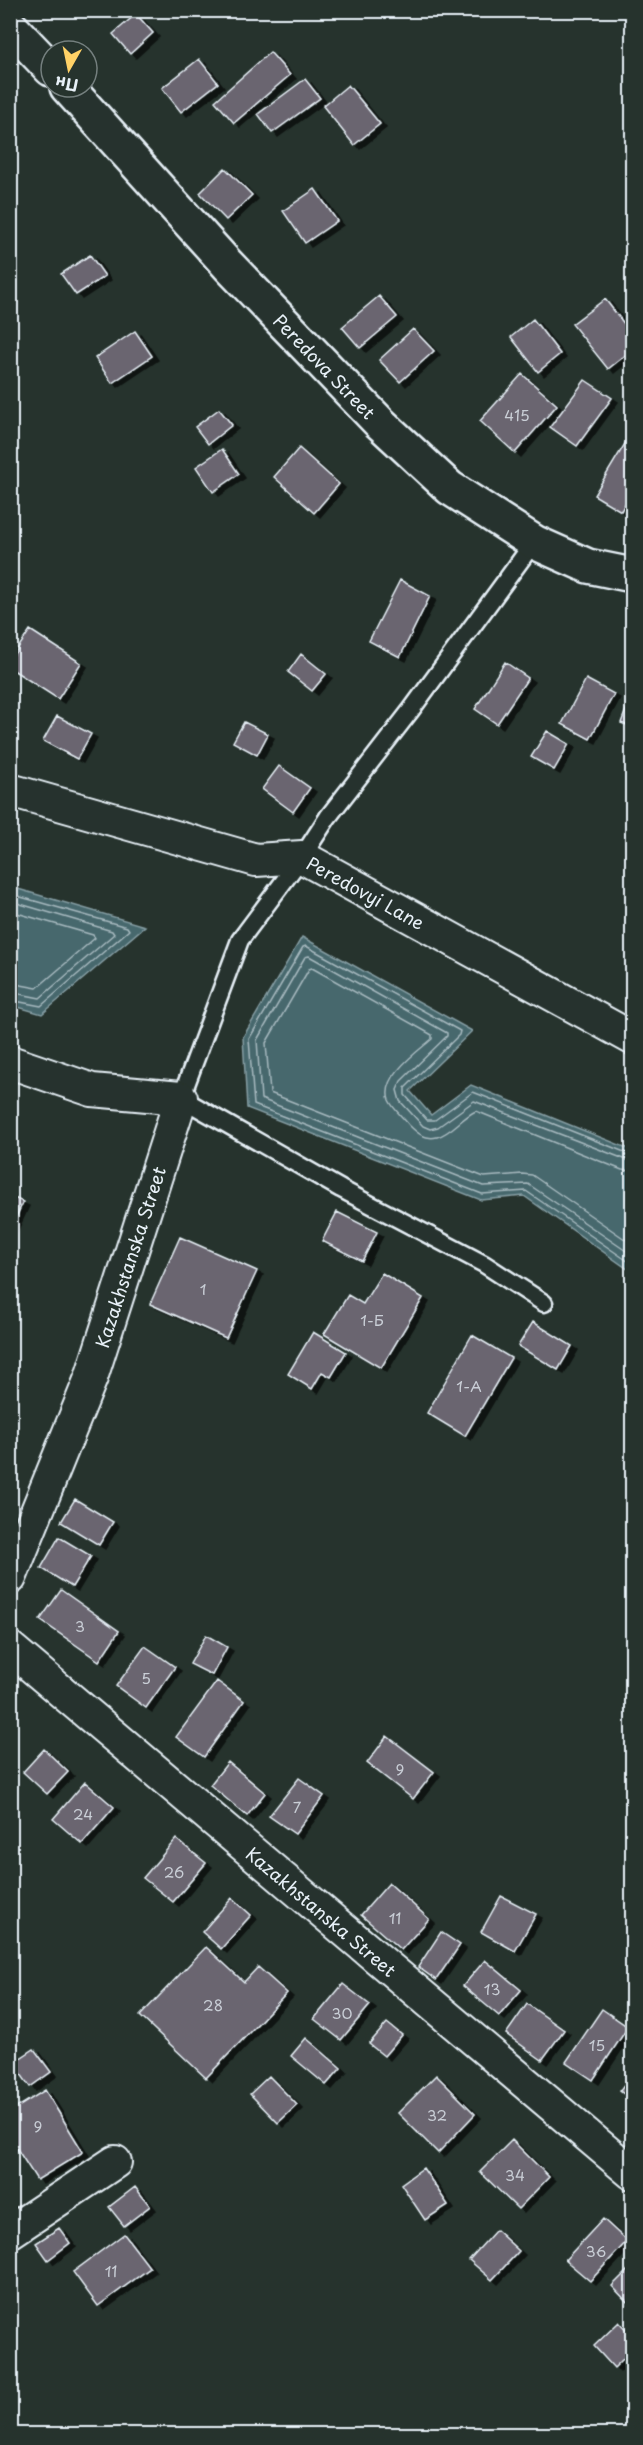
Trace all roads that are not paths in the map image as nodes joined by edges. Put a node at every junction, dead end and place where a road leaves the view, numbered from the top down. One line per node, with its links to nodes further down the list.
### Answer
1 (10, 26): 2 (street)
2 (39, 56)
3 (78, 99): 4 (street, Peredova Street)
4 (534, 542): 5 (street, Peredova Street); 7 (lane)
5 (633, 575)
6 (10, 790): 7 (street, Peredovyi Lane)
7 (302, 857): 8 (street, Peredovyi Lane); 10 (lane)
8 (633, 1038)
9 (10, 1062): 10 (street)
10 (180, 1098): 11 (lane); 12 (street, Kazakhstanska Street)
11 (544, 1303)
12 (10, 1578)
13 (10, 1648): 15 (street, Kazakhstanska Street)
14 (114, 2162): 16 (street)
15 (633, 2173)
16 (10, 2232)

